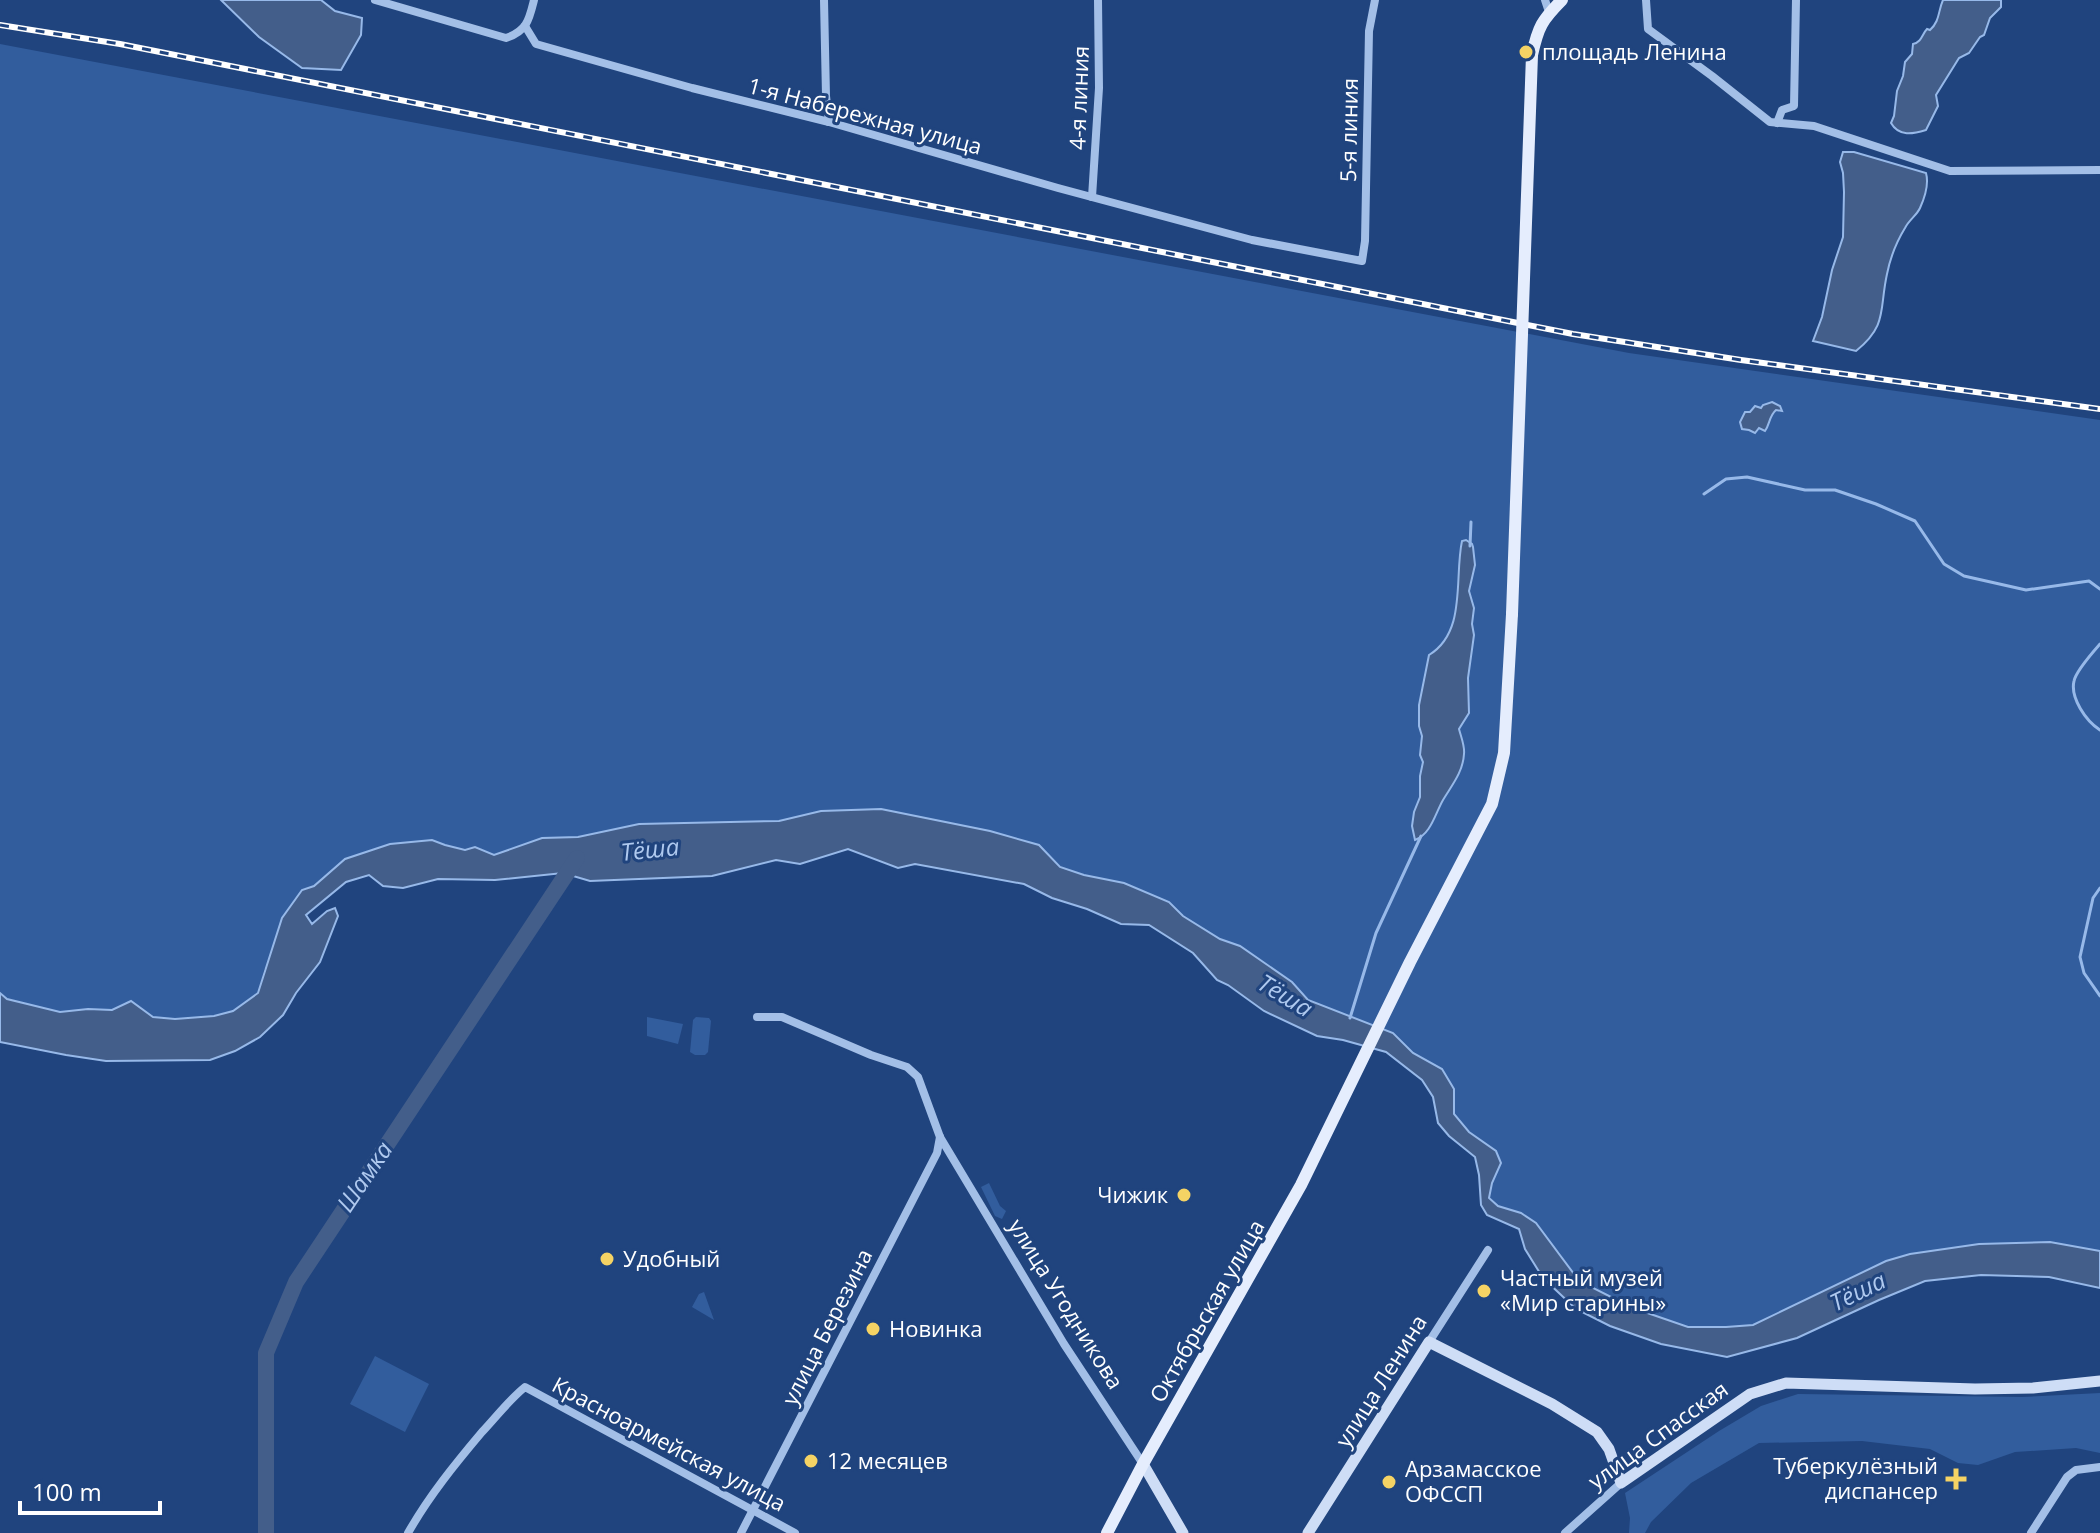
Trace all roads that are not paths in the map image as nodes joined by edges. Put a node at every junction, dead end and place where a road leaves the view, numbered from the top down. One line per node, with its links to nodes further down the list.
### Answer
1 (375, 0): 10 (street)
2 (534, 0): 10 (street)
3 (824, 0): 11 (street)
4 (1098, 0): 14 (street, 4-я линия)
5 (1375, 0): 15 (street, 5-я линия)
6 (1562, 0): 9 (main road)
7 (1646, 0): 12 (street)
8 (1796, 0): 12 (street)
9 (1547, 6): 21 (main road, Октябрьская улица, bridge)
10 (525, 26): 11 (street, 1-я Набережная улица)
11 (829, 122): 14 (street, 1-я Набережная улица)
12 (1777, 123): 13 (street)
13 (2100, 170)
14 (1092, 197): 15 (street, 1-я Набережная улица)
15 (1362, 261)
16 (757, 1017): 17 (street, улица Угодникова)
17 (940, 1137): 21 (street, улица Угодникова); 24 (street, улица Березина)
18 (1488, 1250): 19 (street, улица Ленина)
19 (1429, 1342): 23 (street); 30 (street, улица Ленина)
20 (2100, 1381): 23 (street, улица Спасская)
21 (1143, 1464): 28 (main road, Октябрьская улица); 29 (street, улица Угодникова)
22 (2100, 1467): 32 (street)
23 (1621, 1483): 31 (street, улица Спасская)
24 (753, 1510): 25 (street, Красноармейская улица); 26 (street, улица Березина); 27 (street, Красноармейская улица)
25 (408, 1533)
26 (741, 1533)
27 (795, 1533)
28 (1107, 1533)
29 (1183, 1533)
30 (1308, 1533)
31 (1565, 1533)
32 (2031, 1533)

